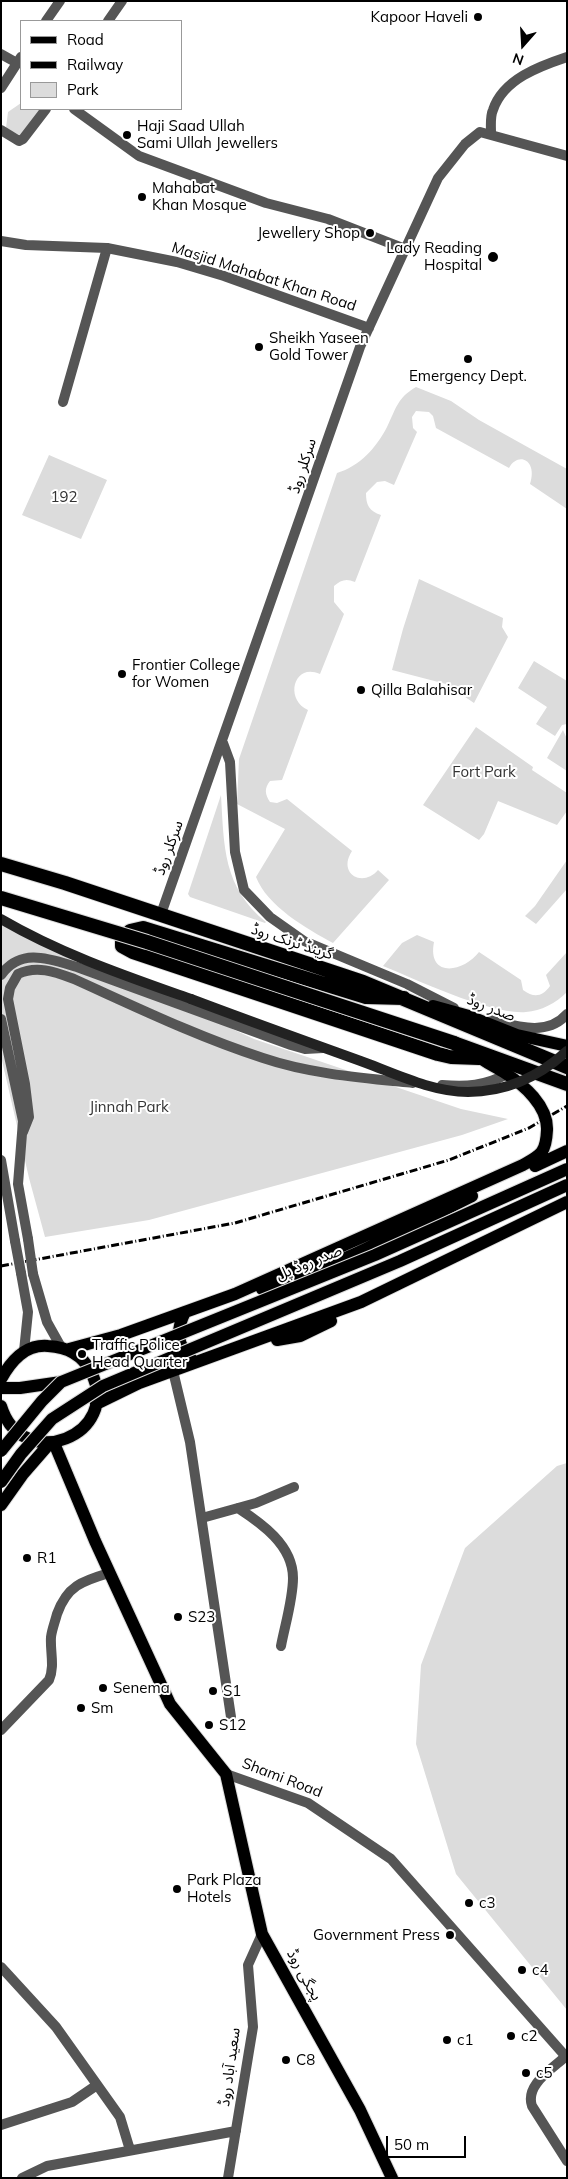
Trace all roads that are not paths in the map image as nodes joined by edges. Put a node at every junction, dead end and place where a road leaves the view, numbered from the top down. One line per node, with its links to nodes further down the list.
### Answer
1 (60, 1): 3 (street)
2 (122, 1): 4 (street)
3 (47, 20)
4 (109, 20)
5 (1, 54): 7 (street)
6 (567, 57): 12 (street)
7 (19, 60): 8 (street)
8 (1, 88)
9 (45, 110): 11 (street)
10 (75, 110): 16 (street)
11 (1, 130)
12 (491, 133): 13 (street); 16 (street, سرکلر روڈ)
13 (567, 156)
14 (1, 240): 15 (street, Masjid Mahabat Khan Road)
15 (107, 248): 17 (street, Masjid Mahabat Khan Road); 18 (street)
16 (405, 249): 17 (street, سرکلر روڈ)
17 (369, 328): 19 (street, سرکلر روڈ)
18 (63, 402)
19 (223, 743): 22 (street, سرکلر روڈ); 27 (street)
20 (1, 864): 22 (highway, گرینڈ ٹرنک روڈ)
21 (1, 898): 32 (highway, bridge)
22 (162, 914): 25 (highway, گرینڈ ٹرنک روڈ)
23 (1, 919): 30 (main road, bridge)
24 (1, 975): 30 (street)
25 (404, 998): 27 (main road, صدر روڈ); 32 (highway); 33 (highway, گرینڈ ٹرنک روڈ)
26 (567, 1014): 27 (street)
27 (469, 1016): 29 (main road, صدر روڈ)
28 (1, 1019): 36 (street)
29 (567, 1046)
30 (324, 1048): 31 (main road, bridge)
31 (567, 1051)
32 (474, 1053): 34 (main road); 35 (highway)
33 (567, 1067)
34 (507, 1074): 36 (street); 43 (main road)
35 (567, 1084)
36 (23, 1132): 46 (street, bridge)
37 (567, 1151): 43 (main road)
38 (1, 1160): 47 (street, bridge)
39 (567, 1169): 52 (main road, صدر روڈ پل, bridge)
40 (567, 1185): 58 (main road, bridge)
41 (567, 1202): 45 (main road)
42 (567, 1212): 45 (main road)
43 (235, 1294): 44 (main road)
44 (185, 1312): 46 (main road); 49 (main road)
45 (242, 1347): 49 (main road)
46 (65, 1348): 47 (main road); 54 (main road)
47 (24, 1351): 48 (main road)
48 (6, 1363): 51 (main road)
49 (195, 1363): 50 (main road)
50 (172, 1371): 54 (main road); 62 (street)
51 (1, 1379)
52 (61, 1382): 53 (main road); 57 (main road, bridge)
53 (1, 1388)
54 (96, 1404): 56 (main road)
55 (2, 1415): 56 (main road)
56 (52, 1443): 60 (main road); 63 (main road, Shami Road)
57 (1, 1451)
58 (1, 1482)
59 (294, 1487): 61 (street)
60 (1, 1505)
61 (238, 1508): 62 (street); 64 (street)
62 (202, 1518): 65 (street)
63 (109, 1574): 66 (street); 67 (main road, Shami Road)
64 (281, 1646)
65 (231, 1717)
66 (1, 1730)
67 (226, 1774): 68 (main road, پجگی روڈ); 70 (street, Shami Road)
68 (262, 1934): 73 (street, سعید آباد روڈ); 78 (main road, پجگی روڈ)
69 (1, 1967): 71 (street)
70 (566, 2058): 75 (street)
71 (97, 2085): 72 (street); 74 (street)
72 (1, 2125)
73 (236, 2130): 74 (street); 77 (street, سعید آباد روڈ)
74 (130, 2150): 76 (street)
75 (567, 2161)
76 (22, 2178)
77 (228, 2178)
78 (392, 2178)

